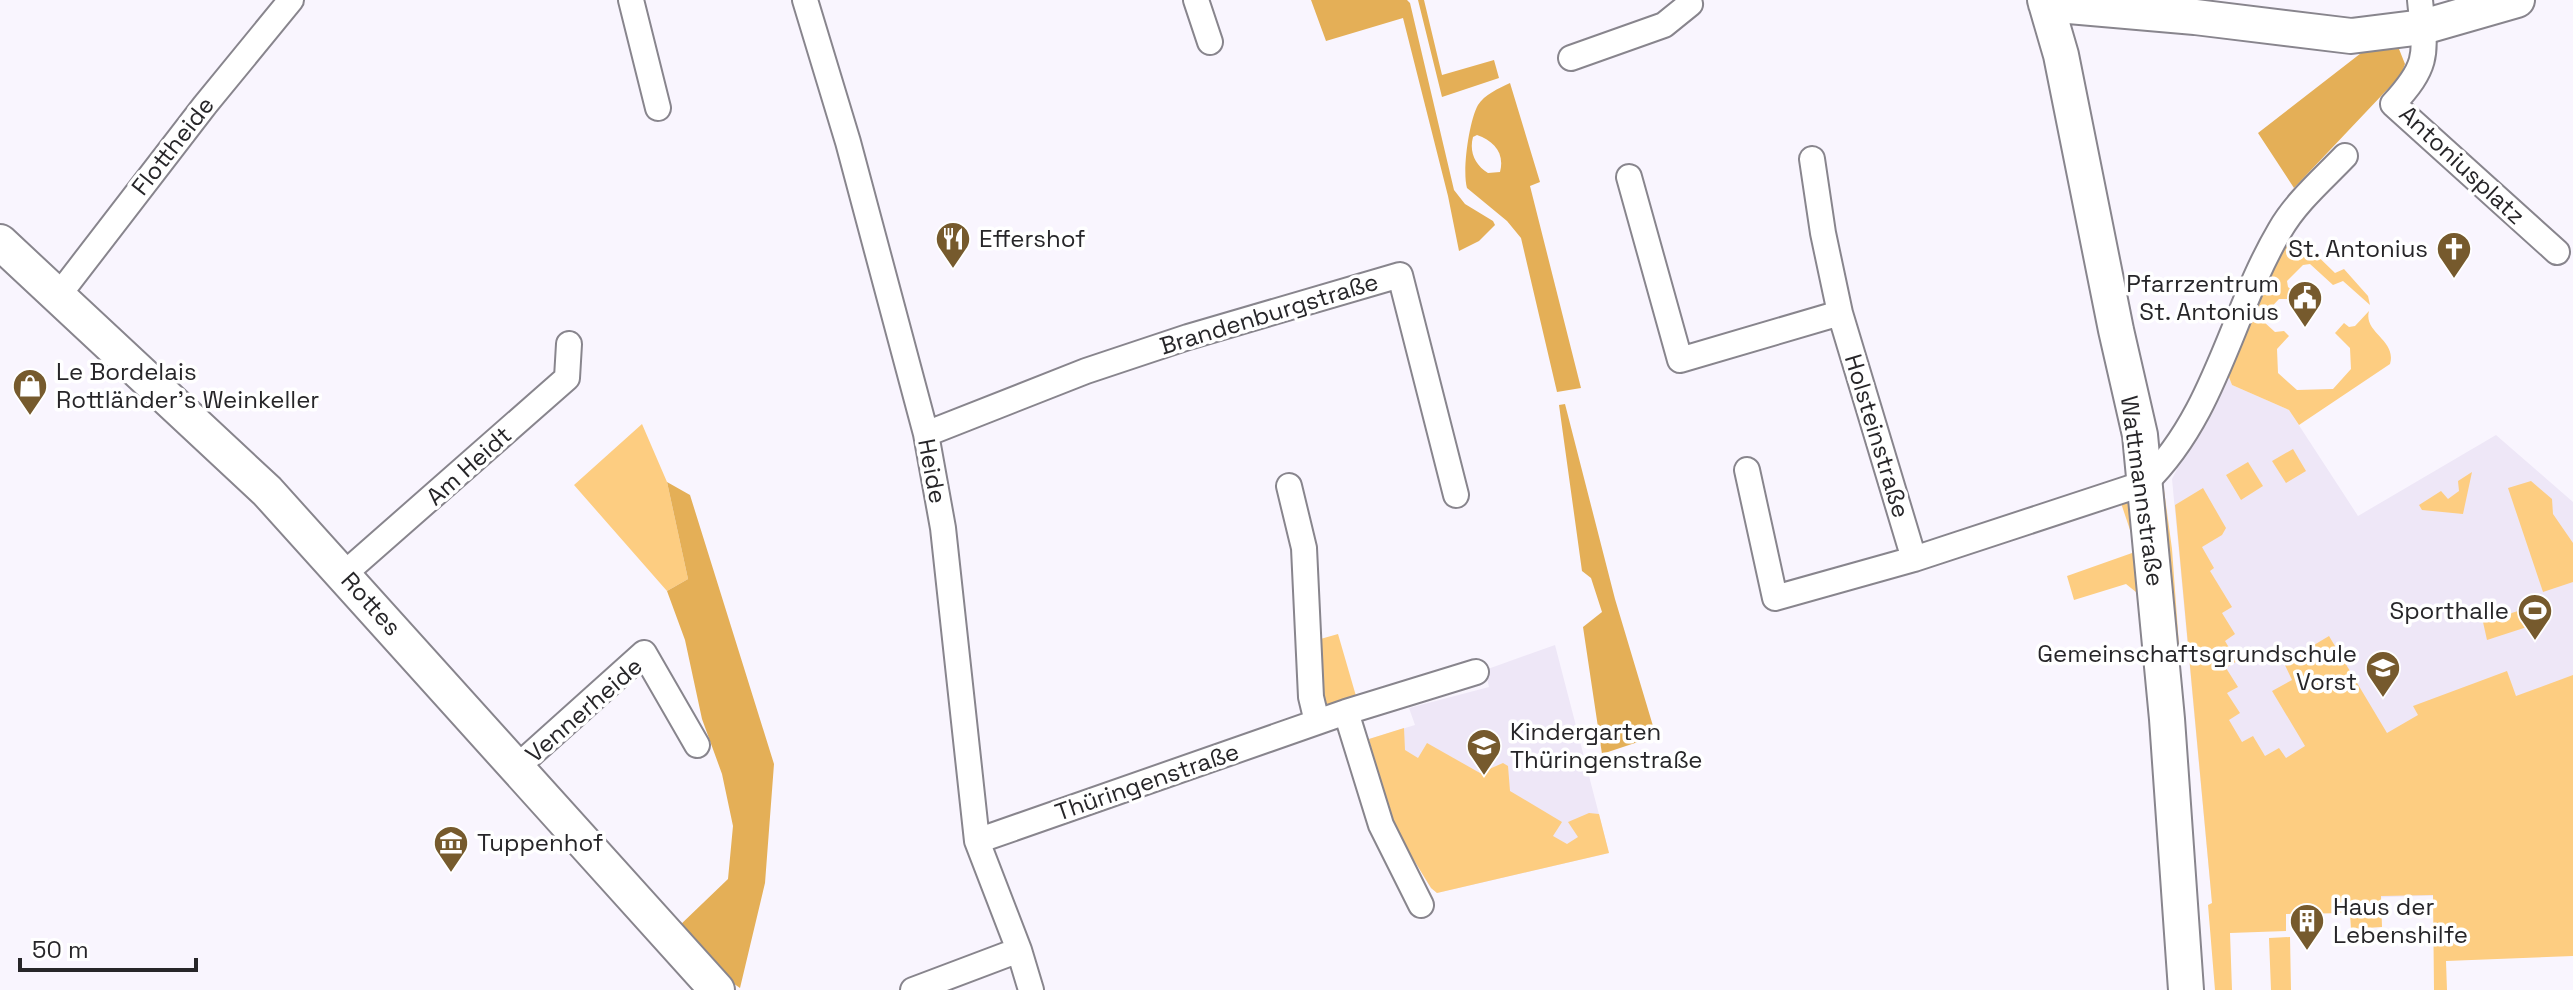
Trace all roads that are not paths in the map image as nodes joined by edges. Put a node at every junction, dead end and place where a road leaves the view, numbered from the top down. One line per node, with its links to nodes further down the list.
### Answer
1 (291, 0): 17 (street, Flottheide)
2 (631, 0): 11 (street)
3 (805, 0): 20 (street, Heide)
4 (1196, 0): 9 (street)
5 (1689, 0): 10 (street)
6 (2517, 0): 8 (street)
7 (2045, 2): 8 (street); 22 (street, Wattmannstraße)
8 (2422, 14): 16 (street, Antoniusplatz)
9 (1210, 42)
10 (1571, 58)
11 (658, 108)
12 (2345, 156): 22 (street)
13 (1812, 159): 18 (street, Holsteinstraße)
14 (1629, 177): 18 (street)
15 (0, 242): 17 (street, Rottes)
16 (2557, 252)
17 (58, 296): 26 (street, Rottes)
18 (1840, 313): 25 (street, Holsteinstraße)
19 (569, 344): 26 (street, Am Heidt)
20 (926, 434): 24 (street, Brandenburgstraße); 32 (street, Heide)
21 (1747, 470): 25 (street)
22 (2145, 483): 25 (street); 38 (street, Wattmannstraße)
23 (1289, 486): 29 (street)
24 (1456, 495)
25 (1914, 559)
26 (344, 574): 31 (street, Rottes)
27 (1476, 672): 28 (street, Thüringenstraße)
28 (1346, 712): 29 (street, Thüringenstraße); 33 (street)
29 (1317, 722): 32 (street, Thüringenstraße)
30 (697, 745): 31 (street, Vennerheide)
31 (517, 767): 35 (street, Rottes)
32 (977, 841): 34 (street, Heide)
33 (1421, 905)
34 (1019, 950): 36 (street); 37 (street, Heide)
35 (717, 990)
36 (913, 990)
37 (1031, 990)
38 (2186, 990)

